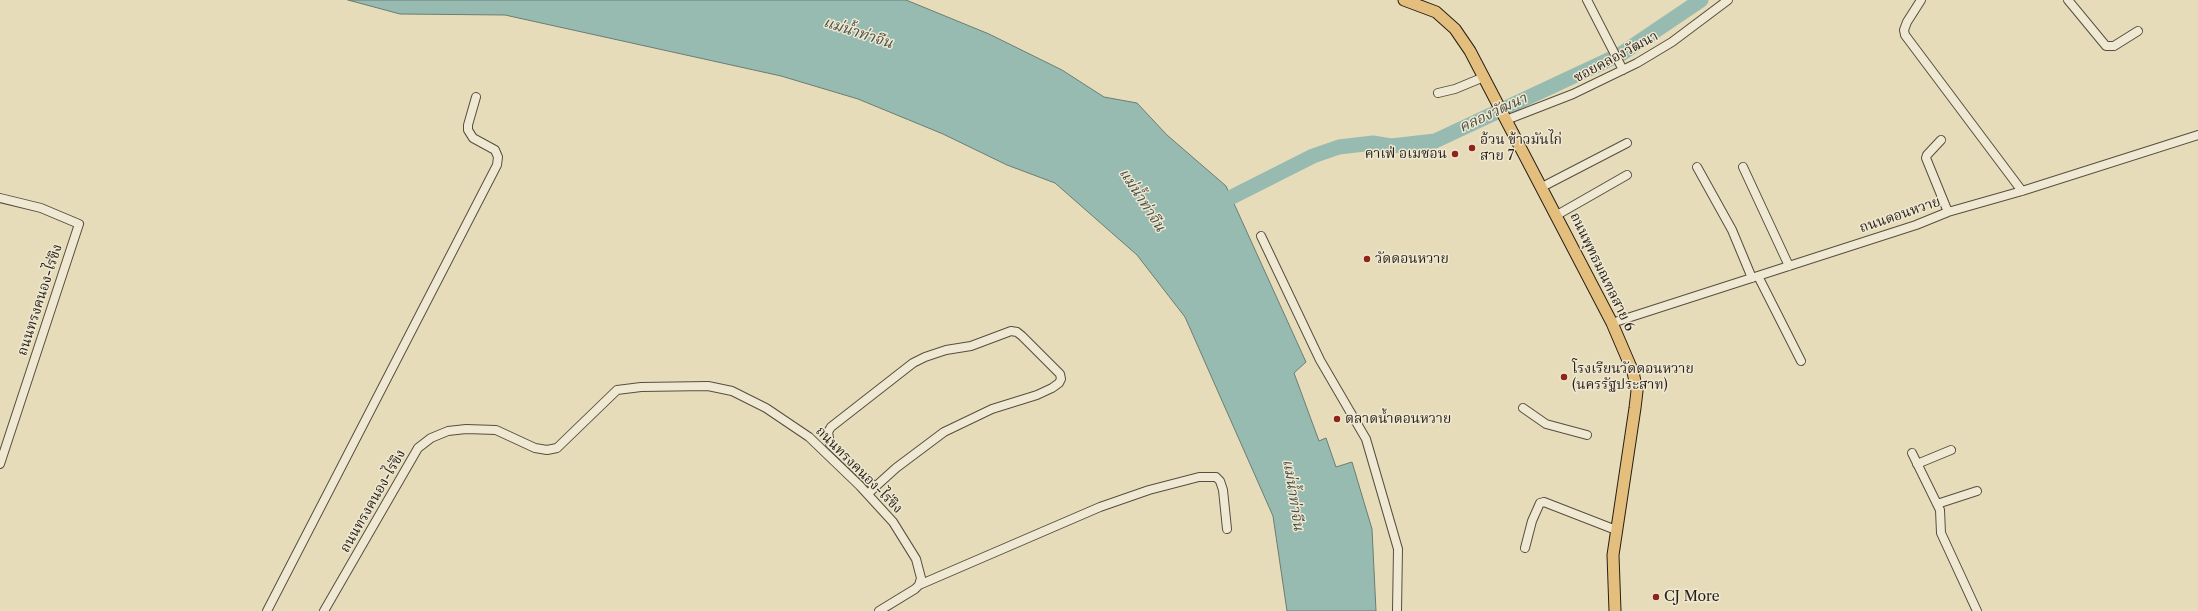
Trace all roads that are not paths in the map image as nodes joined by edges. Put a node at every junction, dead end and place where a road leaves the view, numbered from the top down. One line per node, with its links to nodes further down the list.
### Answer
1 (1404, 0): 8 (main road, ถนนพุทธมณฑลสาย 6)
2 (1587, 0): 7 (street)
3 (1728, 0): 7 (street, ซอยคลองวัฒนา)
4 (1921, 0): 19 (street)
5 (2068, 0): 6 (street)
6 (2138, 31)
7 (1623, 70): 11 (street, ซอยคลองวัฒนา)
8 (1484, 77): 9 (street); 11 (main road, ถนนพุทธมณฑลสาย 6)
9 (1438, 93)
10 (476, 97): 42 (street)
11 (1503, 112): 18 (main road, ถนนพุทธมณฑลสาย 6)
12 (2198, 135): 19 (street, ถนนดอนหวาย)
13 (1941, 140): 21 (street)
14 (1626, 143): 18 (street)
15 (1697, 167): 25 (street)
16 (1743, 167): 24 (street)
17 (1626, 175): 22 (street)
18 (1542, 187): 22 (main road, ถนนพุทธมณฑลสาย 6)
19 (2022, 191): 21 (street, ถนนดอนหวาย)
20 (0, 198): 32 (street, ถนนทรงคนอง-ไร่ขิง)
21 (1948, 212): 24 (street, ถนนดอนหวาย)
22 (1556, 215): 26 (main road, ถนนพุทธมณฑลสาย 6)
23 (1261, 236): 45 (street)
24 (1789, 266): 25 (street, ถนนดอนหวาย)
25 (1755, 277): 26 (street, ถนนดอนหวาย); 27 (street)
26 (1612, 323): 39 (main road, ถนนพุทธมณฑลสาย 6)
27 (1801, 361)
28 (1523, 408): 29 (street)
29 (1587, 435)
30 (1951, 450): 33 (street)
31 (1912, 453): 33 (street)
32 (0, 464)
33 (1917, 464): 37 (street)
34 (875, 487): 34 (street); 36 (street)
35 (1976, 491): 37 (street)
36 (868, 494): 41 (street, ถนนทรงคนอง-ไร่ขิง); 43 (street, ถนนทรงคนอง-ไร่ขิง)
37 (1937, 504): 47 (street)
38 (1227, 529): 41 (street)
39 (1616, 530): 40 (street); 46 (main road, ถนนพุทธมณฑลสาย 6)
40 (1525, 548)
41 (919, 585): 44 (street)
42 (266, 611)
43 (324, 611)
44 (879, 611)
45 (1397, 611)
46 (1615, 611)
47 (1977, 611)

